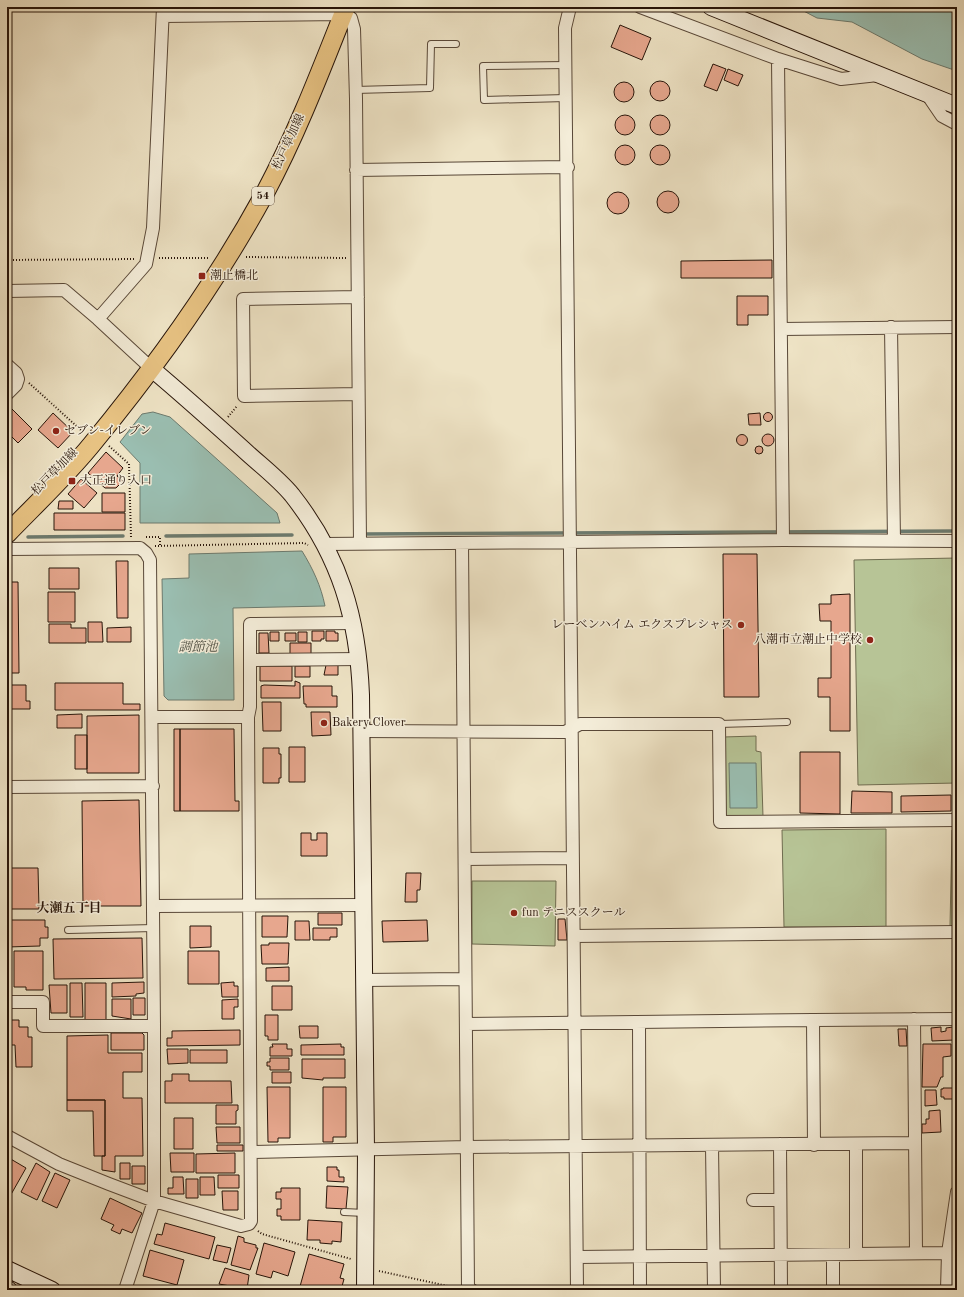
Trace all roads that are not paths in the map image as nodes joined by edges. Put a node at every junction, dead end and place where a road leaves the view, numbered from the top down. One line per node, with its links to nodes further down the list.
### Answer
1 (570, 7): 8 (street)
2 (640, 7): 7 (street)
3 (711, 7): 9 (street)
4 (345, 10): 5 (street); 10 (street); 24 (main road, 松戸草加線 / 54)
5 (163, 12): 19 (street)
6 (456, 44): 10 (lane)
7 (778, 59): 9 (street); 22 (street)
8 (566, 66): 12 (street); 12 (lane)
9 (881, 74): 11 (street)
10 (355, 90): 16 (street)
11 (927, 94): 13 (street); 14 (street)
12 (566, 98): 15 (street)
13 (957, 106)
14 (957, 124)
15 (568, 167): 16 (street); 29 (street)
16 (356, 170): 18 (street)
17 (7, 291): 19 (street)
18 (358, 297): 26 (street); 26 (street)
19 (98, 319): 24 (street)
20 (891, 327): 21 (street); 22 (street); 31 (street)
21 (957, 327)
22 (782, 329): 30 (street)
23 (7, 365): 25 (street)
24 (152, 369): 27 (main road, 松戸草加線 / 54); 28 (main road, 松戸草加線 / 54); 35 (street)
25 (7, 394)
26 (358, 394): 33 (street)
27 (7, 522)
28 (7, 534)
29 (570, 536): 30 (street); 34 (street); 44 (street)
30 (783, 540): 31 (street)
31 (894, 541): 32 (street)
32 (957, 541)
33 (360, 543): 34 (street); 35 (street)
34 (462, 543): 46 (street)
35 (317, 545): 37 (street)
36 (7, 549): 41 (street)
37 (353, 623): 38 (street); 39 (street)
38 (360, 659): 39 (street); 45 (street)
39 (250, 660): 40 (street)
40 (248, 717): 41 (street); 54 (street)
41 (152, 718): 47 (street)
42 (787, 722): 43 (lane)
43 (719, 724): 44 (street); 49 (street)
44 (571, 729): 46 (street); 50 (street)
45 (361, 731): 46 (street); 52 (street)
46 (464, 731): 51 (street)
47 (153, 786): 48 (street); 53 (street)
48 (7, 787)
49 (957, 820)
50 (573, 858): 51 (street); 58 (street)
51 (465, 859): 59 (street)
52 (363, 905): 54 (street); 60 (street)
53 (154, 906): 54 (street); 55 (street)
54 (249, 906): 79 (street)
55 (154, 928): 56 (lane); 68 (street)
56 (68, 930)
57 (957, 932): 58 (street)
58 (574, 936): 65 (street)
59 (465, 979): 60 (street); 67 (street)
60 (364, 980): 78 (street)
61 (7, 1002): 68 (street)
62 (914, 1019): 63 (street); 64 (street); 70 (street)
63 (957, 1019)
64 (813, 1020): 66 (street); 74 (street)
65 (575, 1022): 66 (street); 67 (street); 77 (street)
66 (639, 1022): 73 (street)
67 (466, 1024): 76 (street)
68 (154, 1026): 83 (street)
69 (7, 1136): 83 (street)
70 (915, 1143): 72 (street); 86 (street)
71 (780, 1144): 74 (street); 75 (street); 82 (street)
72 (856, 1144): 74 (street); 89 (street)
73 (639, 1145): 75 (street); 77 (street); 90 (street)
74 (814, 1145)
75 (712, 1146): 92 (street)
76 (467, 1147): 77 (street); 78 (street); 98 (street)
77 (575, 1147): 93 (street)
78 (366, 1150): 79 (street); 85 (street)
79 (251, 1152): 83 (street)
80 (957, 1192): 87 (street)
81 (753, 1200): 82 (street)
82 (780, 1200): 88 (street)
83 (154, 1201): 96 (street)
84 (344, 1212): 85 (lane)
85 (365, 1213): 97 (street)
86 (916, 1252): 87 (street); 89 (street)
87 (948, 1253): 104 (street)
88 (781, 1254): 91 (street); 92 (street); 102 (street)
89 (856, 1254): 91 (street)
90 (639, 1255): 92 (street); 93 (street); 100 (street)
91 (833, 1255): 103 (street)
92 (714, 1256): 101 (street)
93 (577, 1257): 99 (street)
94 (7, 1268): 95 (street)
95 (52, 1290)
96 (125, 1290)
97 (365, 1290)
98 (470, 1290)
99 (576, 1290)
100 (640, 1290)
101 (714, 1290)
102 (781, 1290)
103 (833, 1290)
104 (947, 1290)

